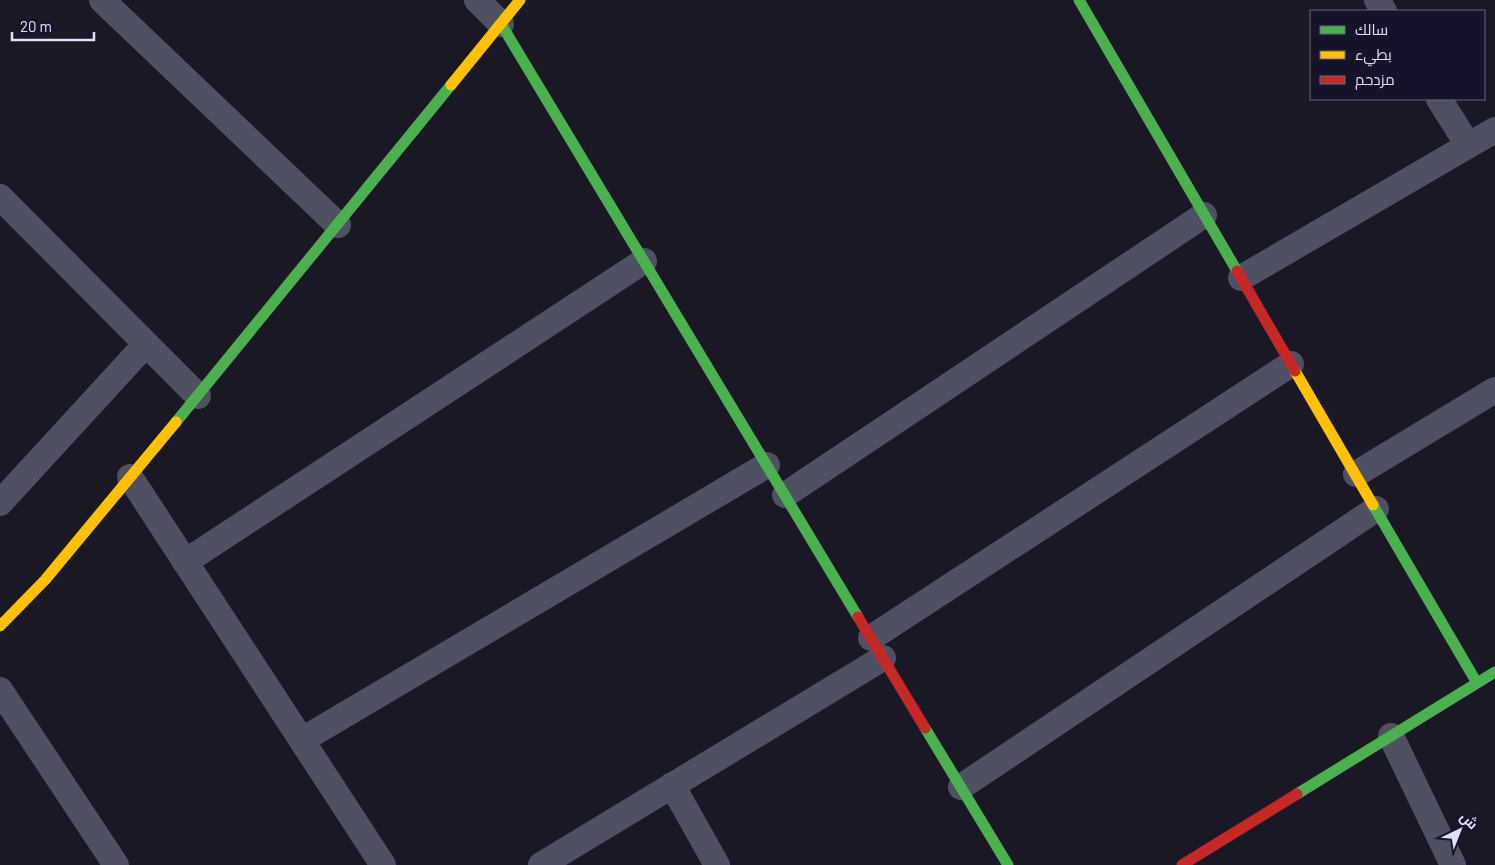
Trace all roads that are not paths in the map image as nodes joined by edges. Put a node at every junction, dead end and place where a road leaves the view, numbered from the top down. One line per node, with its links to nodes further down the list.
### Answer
1 (102, 0): 11 (street)
2 (477, 0): 5 (street)
3 (520, 0): 5 (street)
4 (1079, 0): 10 (street)
5 (501, 24): 11 (street); 12 (street)
6 (1440, 100): 8 (street)
7 (1495, 130): 8 (street)
8 (1468, 145): 13 (street)
9 (0, 197): 14 (street)
10 (1204, 215): 13 (street); 21 (street)
11 (338, 225): 17 (street)
12 (644, 261): 18 (street); 24 (street)
13 (1241, 278): 15 (street)
14 (146, 344): 17 (street); 22 (street)
15 (1291, 364): 19 (street); 26 (street)
16 (1495, 390): 19 (street)
17 (198, 396): 20 (street)
18 (767, 465): 21 (street); 31 (street)
19 (1356, 474): 23 (street)
20 (130, 477): 24 (street); 25 (street)
21 (785, 495): 26 (street)
22 (0, 503)
23 (1376, 509): 28 (street); 33 (street)
24 (185, 562): 31 (street)
25 (0, 626)
26 (877, 648): 32 (street); 33 (street)
27 (1495, 672): 28 (street)
28 (1477, 683): 30 (street)
29 (0, 690): 34 (street)
30 (1390, 736): 39 (street); 40 (street)
31 (302, 740): 35 (street)
32 (672, 785): 36 (street); 37 (street)
33 (961, 787): 38 (street)
34 (116, 865)
35 (383, 865)
36 (541, 865)
37 (717, 865)
38 (1008, 865)
39 (1182, 865)
40 (1453, 865)

